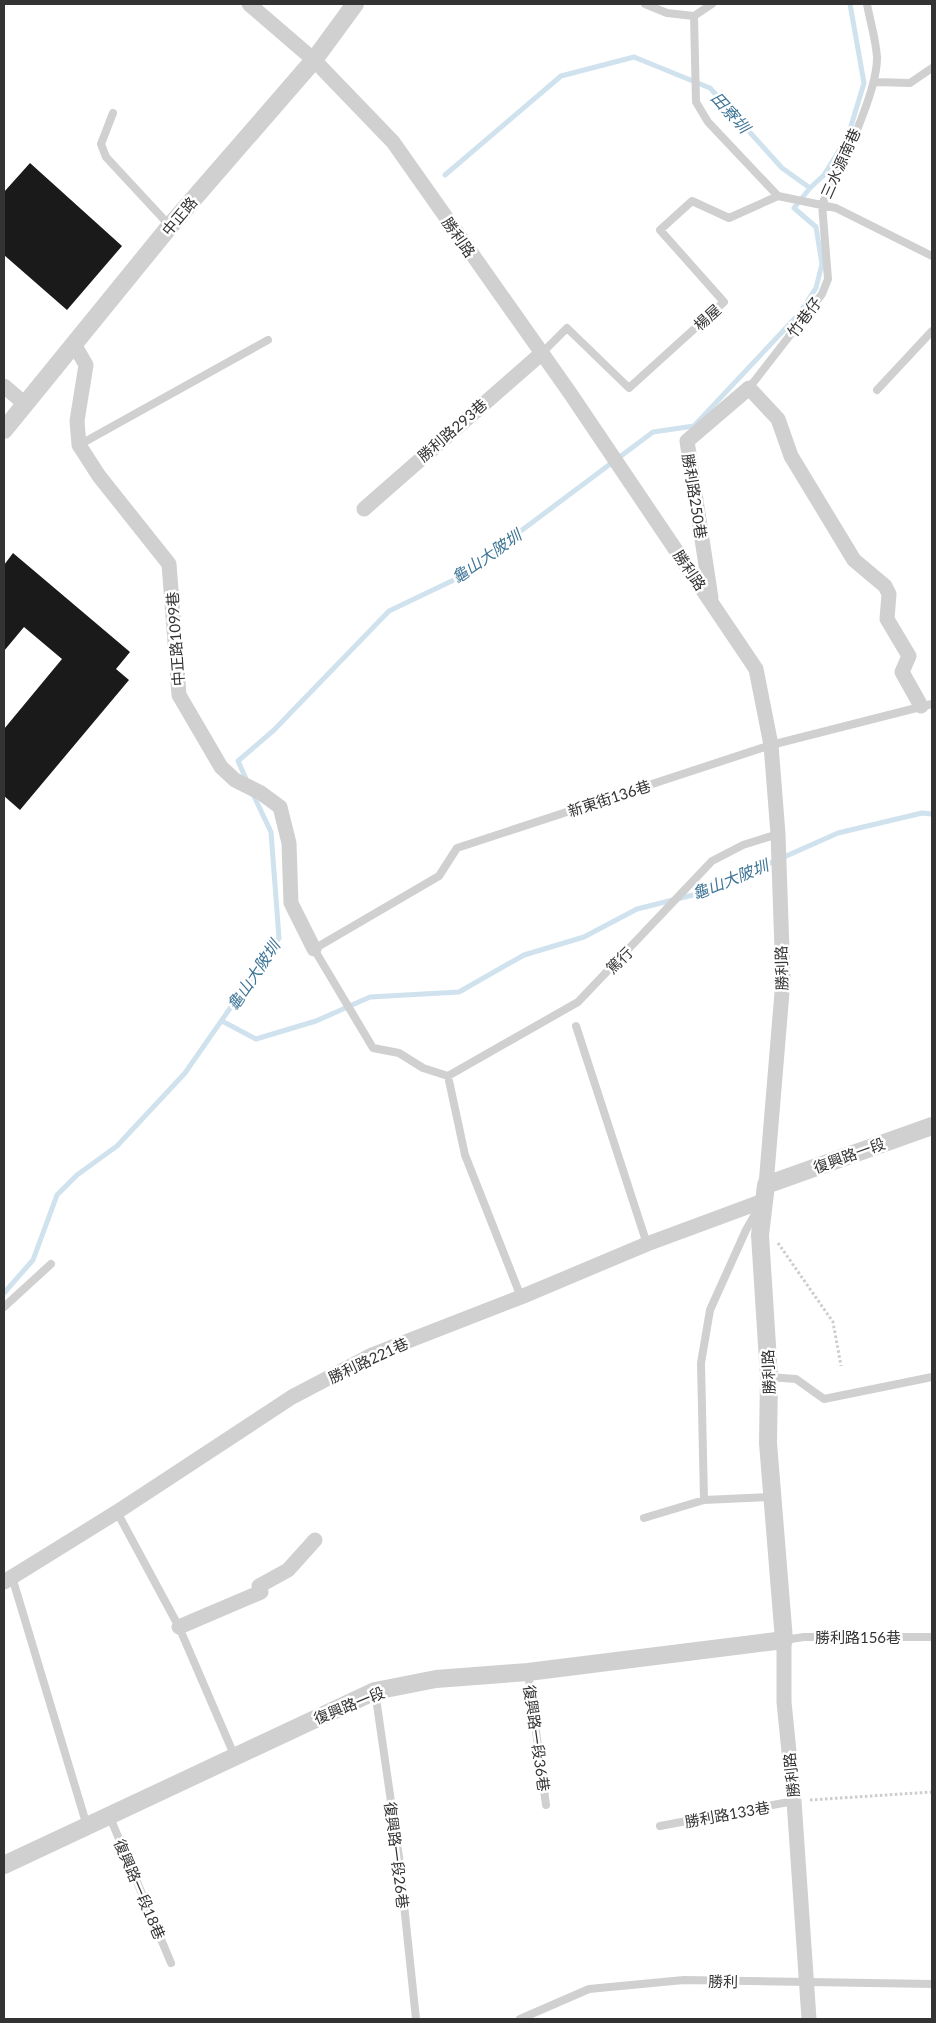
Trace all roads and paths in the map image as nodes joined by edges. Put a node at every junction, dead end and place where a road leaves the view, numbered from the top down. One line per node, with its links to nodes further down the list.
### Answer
1 (249, 4): 9 (street, 勝利路)
2 (355, 4): 9 (street, 中正路)
3 (645, 4): 7 (lane)
4 (668, 4): 7 (lane)
5 (712, 4): 8 (lane)
6 (868, 4): 11 (lane, 三水源南巷)
7 (667, 12): 8 (lane)
8 (694, 16): 13 (lane)
9 (314, 60): 15 (street, 中正路); 20 (street, 勝利路)
10 (932, 68): 11 (lane)
11 (875, 82): 14 (lane, 三水源南巷)
12 (113, 113): 15 (lane)
13 (778, 196): 14 (lane); 20 (lane, 楊屋)
14 (822, 204): 16 (lane, 三水源南巷); 22 (lane, 竹巷仔)
15 (170, 226): 19 (street, 中正路)
16 (932, 256)
17 (932, 331): 23 (lane)
18 (268, 340): 26 (lane)
19 (74, 344): 24 (street, 中正路); 26 (street, 中正路1099巷)
20 (542, 353): 27 (street, 勝利路293巷); 28 (street, 勝利路)
21 (4, 386): 24 (street)
22 (749, 388): 28 (street, 勝利路250巷); 29 (street)
23 (877, 390)
24 (25, 404): 25 (street, 中正路)
25 (4, 430)
26 (79, 445): 32 (street, 中正路1099巷)
27 (364, 509)
28 (712, 602): 30 (street, 勝利路)
29 (927, 705): 30 (lane, 新東街136巷)
30 (771, 745): 31 (street, 勝利路); 32 (lane, 新東街136巷)
31 (778, 834): 34 (lane, 篤行); 36 (street, 勝利路)
32 (314, 949): 34 (lane)
33 (576, 1026): 38 (lane)
34 (448, 1076): 40 (lane)
35 (932, 1126): 36 (street, 復興路一段)
36 (764, 1193): 37 (street, 勝利路); 38 (street, 勝利路221巷); 46 (lane)
37 (762, 1220): 42 (path); 43 (street, 勝利路)
38 (647, 1244): 40 (street, 勝利路221巷)
39 (51, 1264): 41 (lane)
40 (521, 1297): 47 (street, 勝利路221巷)
41 (4, 1307)
42 (841, 1366)
43 (769, 1376): 44 (lane); 45 (street, 勝利路)
44 (932, 1378)
45 (772, 1497): 46 (lane); 53 (street, 勝利路)
46 (704, 1500): 48 (lane)
47 (117, 1512): 50 (street, 勝利路221巷); 51 (lane)
48 (644, 1518)
49 (315, 1540): 51 (street)
50 (8, 1579): 61 (lane)
51 (179, 1627): 56 (lane)
52 (932, 1637): 53 (lane, 勝利路156巷)
53 (784, 1640): 54 (street, 復興路一段); 58 (street, 勝利路)
54 (528, 1672): 55 (street, 復興路一段); 59 (lane, 復興路一段36巷)
55 (375, 1691): 56 (street, 復興路一段); 67 (lane, 復興路一段26巷)
56 (235, 1757): 60 (street, 復興路一段)
57 (932, 1792): 58 (path)
58 (794, 1801): 62 (lane, 勝利路133巷); 65 (street, 勝利路)
59 (546, 1805)
60 (109, 1815): 61 (street, 復興路一段); 64 (lane, 復興路一段18巷)
61 (87, 1826): 63 (street, 復興路一段)
62 (660, 1826)
63 (4, 1866)
64 (171, 1962)
65 (807, 1982): 66 (lane, 勝利); 68 (lane, 勝利); 69 (street, 勝利路)
66 (932, 1984)
67 (416, 2019)
68 (520, 2019)
69 (810, 2019)

